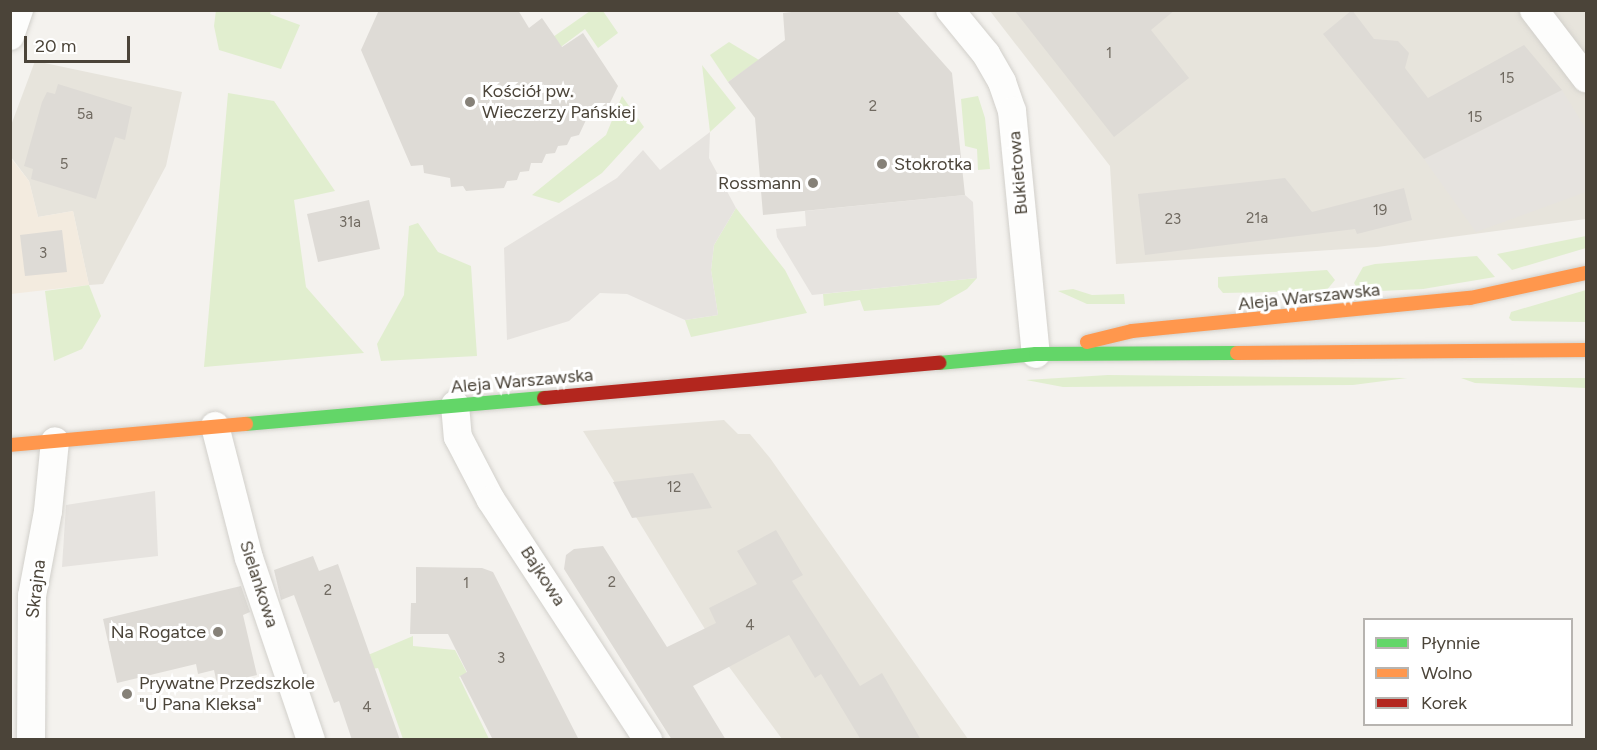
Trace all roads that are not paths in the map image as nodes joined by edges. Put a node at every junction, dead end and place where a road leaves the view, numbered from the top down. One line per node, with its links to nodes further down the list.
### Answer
1 (19, 10): 4 (street)
2 (950, 10): 8 (street, Bukietowa)
3 (1534, 10): 5 (street)
4 (10, 36)
5 (1587, 78)
6 (1587, 273): 8 (street, Aleja Warszawska)
7 (1587, 350): 8 (street, Aleja Warszawska)
8 (1036, 354): 9 (street, Aleja Warszawska)
9 (455, 405): 10 (street, Aleja Warszawska); 15 (street, Bajkowa)
10 (215, 426): 11 (street, Aleja Warszawska); 14 (street, Sielankowa)
11 (55, 441): 12 (street, Aleja Warszawska); 13 (street, Skrajna)
12 (10, 445)
13 (31, 740)
14 (311, 740)
15 (648, 740)

